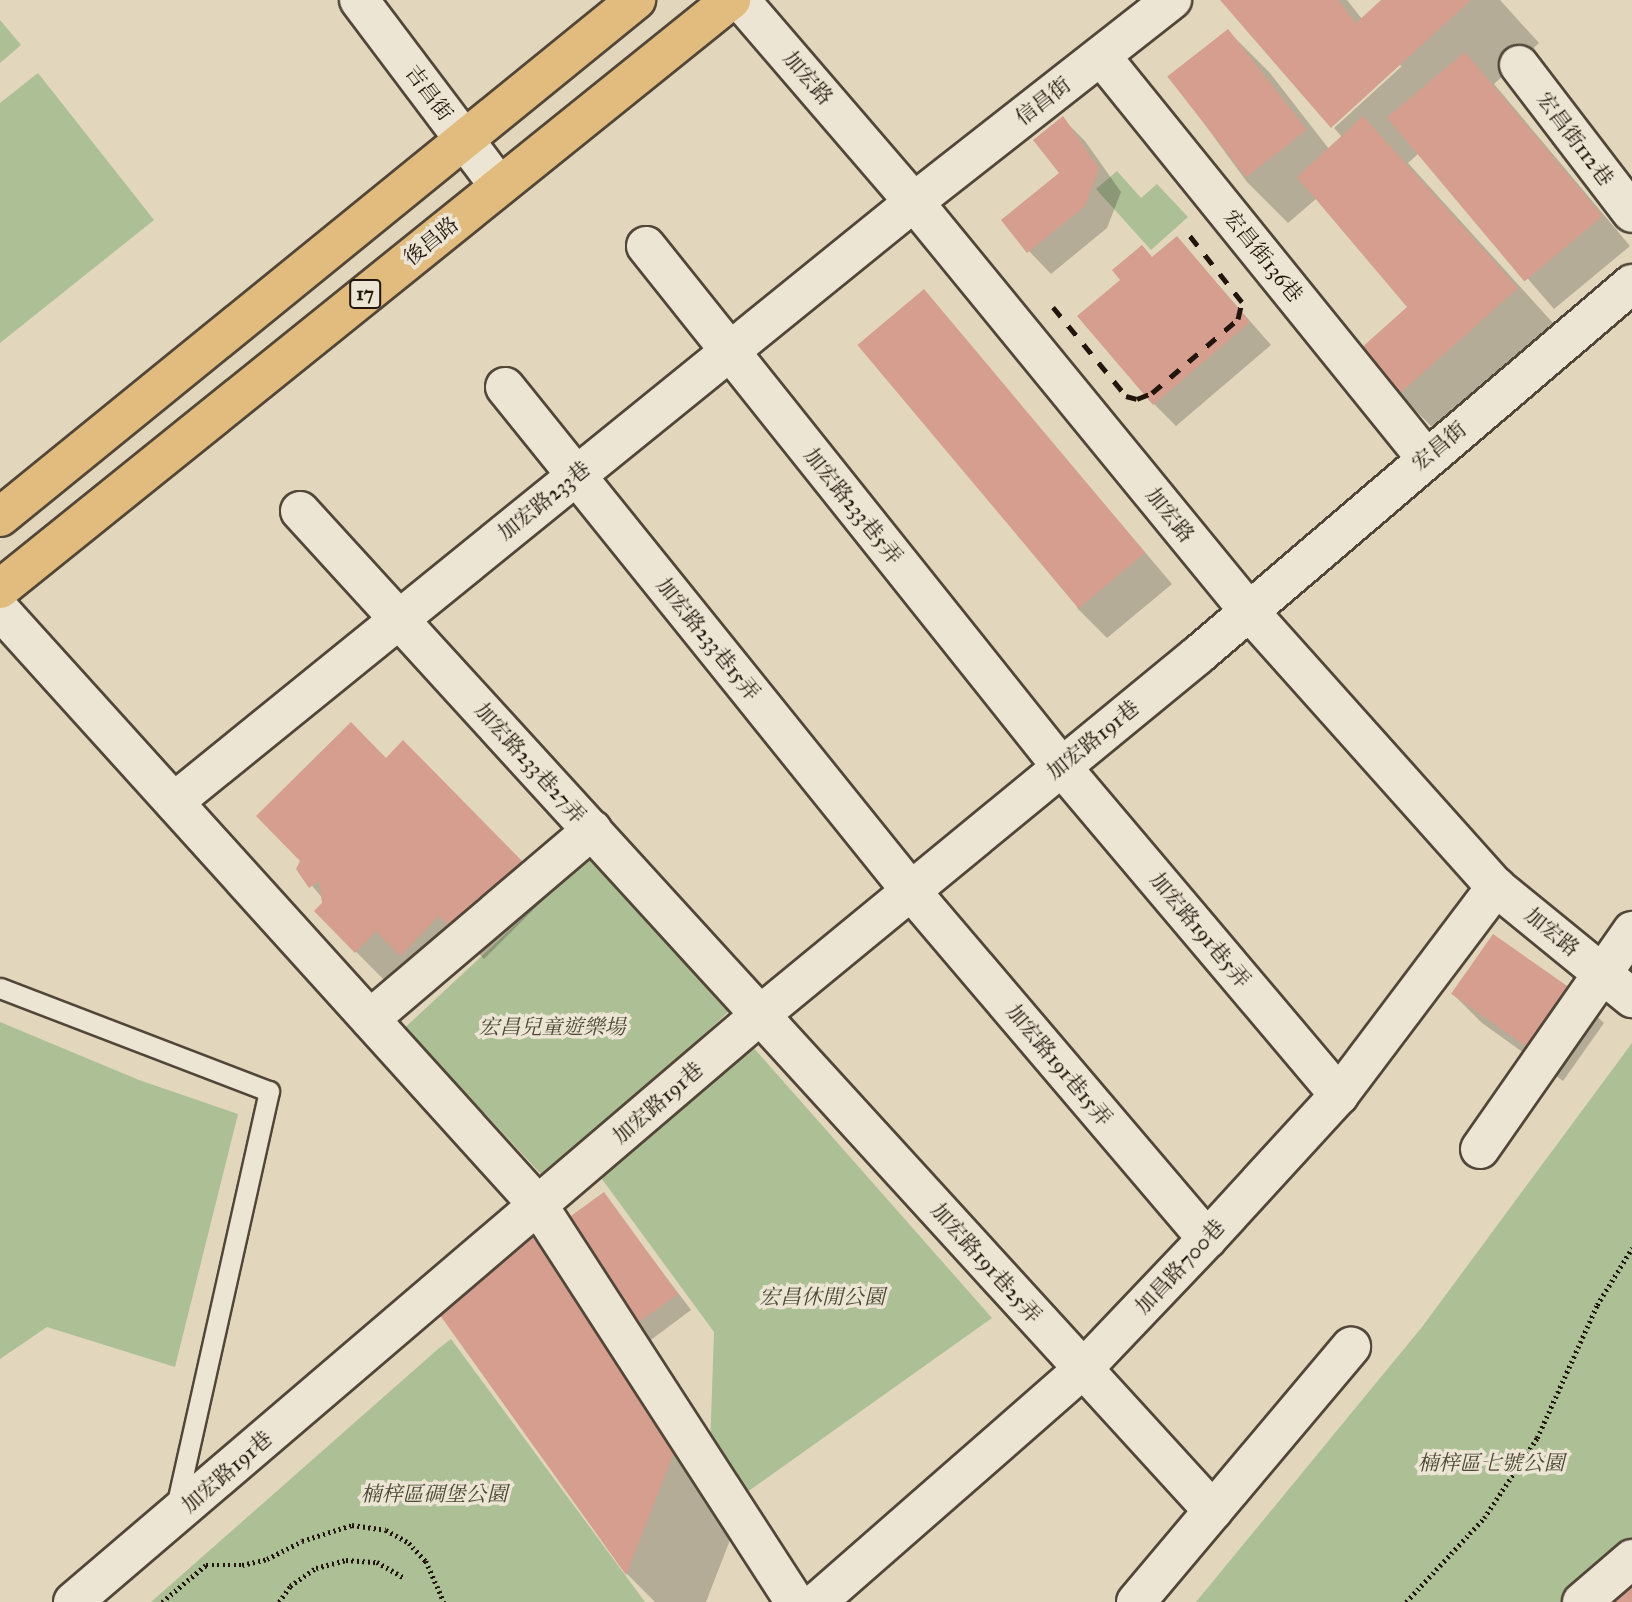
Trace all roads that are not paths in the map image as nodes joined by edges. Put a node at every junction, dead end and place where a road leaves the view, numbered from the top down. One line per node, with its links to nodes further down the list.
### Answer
1 (359, 0): 8 (street, 吉昌街)
2 (636, 0): 8 (main road)
3 (731, 0): 9 (main road, 後昌路 / 17)
4 (740, 0): 10 (street, 加宏路)
5 (1172, 0): 6 (street, 信昌街)
6 (1101, 56): 10 (street, 信昌街); 16 (street, 宏昌街136巷)
7 (1519, 65): 11 (street, 宏昌街112巷)
8 (464, 140): 9 (street, 吉昌街); 19 (main road)
9 (499, 186): 20 (main road, 後昌路 / 17)
10 (914, 202): 14 (street, 加宏路233巷); 22 (street, 加宏路)
11 (1632, 213)
12 (646, 246): 14 (street, 加宏路233巷5弄)
13 (1632, 284): 16 (street, 宏昌街)
14 (729, 351): 17 (street, 加宏路233巷); 24 (street, 加宏路233巷5弄)
15 (505, 387): 17 (street, 加宏路233巷15弄)
16 (1426, 457): 22 (street, 宏昌街)
17 (576, 475): 23 (street, 加宏路233巷); 28 (street, 加宏路233巷15弄)
18 (300, 511): 23 (street, 加宏路233巷27弄)
19 (0, 517)
20 (0, 589)
21 (0, 610): 25 (street)
22 (1248, 610): 24 (street, 加宏路191巷); 27 (street, 加宏路)
23 (398, 619): 25 (street, 加宏路233巷); 26 (street, 加宏路233巷27弄)
24 (1061, 766): 28 (street, 加宏路191巷); 35 (street, 加宏路191巷5弄)
25 (174, 802): 34 (street)
26 (592, 830): 33 (street, 加宏路233巷27弄); 34 (street)
27 (1496, 887): 30 (street, 加宏路); 35 (street, 加昌路700巷)
28 (911, 891): 33 (street, 加宏路191巷); 38 (street, 加宏路191巷15弄)
29 (1632, 931): 30 (street)
30 (1601, 972): 32 (street, 加宏路); 36 (street)
31 (0, 988): 42 (lane)
32 (1632, 998)
33 (760, 1015): 37 (street, 加宏路191巷); 40 (street, 加宏路191巷25弄)
34 (370, 1019): 37 (street)
35 (1339, 1095): 38 (street, 加昌路700巷)
36 (1480, 1149)
37 (538, 1205): 42 (street, 加宏路191巷); 45 (street)
38 (1207, 1239): 40 (street, 加昌路700巷)
39 (1351, 1347): 41 (street)
40 (1083, 1369): 41 (street, 加宏路191巷25弄); 46 (street, 加昌路700巷)
41 (1213, 1511): 47 (street)
42 (173, 1519): 44 (street, 加宏路191巷)
43 (1632, 1559): 48 (street)
44 (73, 1602)
45 (795, 1602)
46 (817, 1602)
47 (1136, 1602)
48 (1582, 1602)

